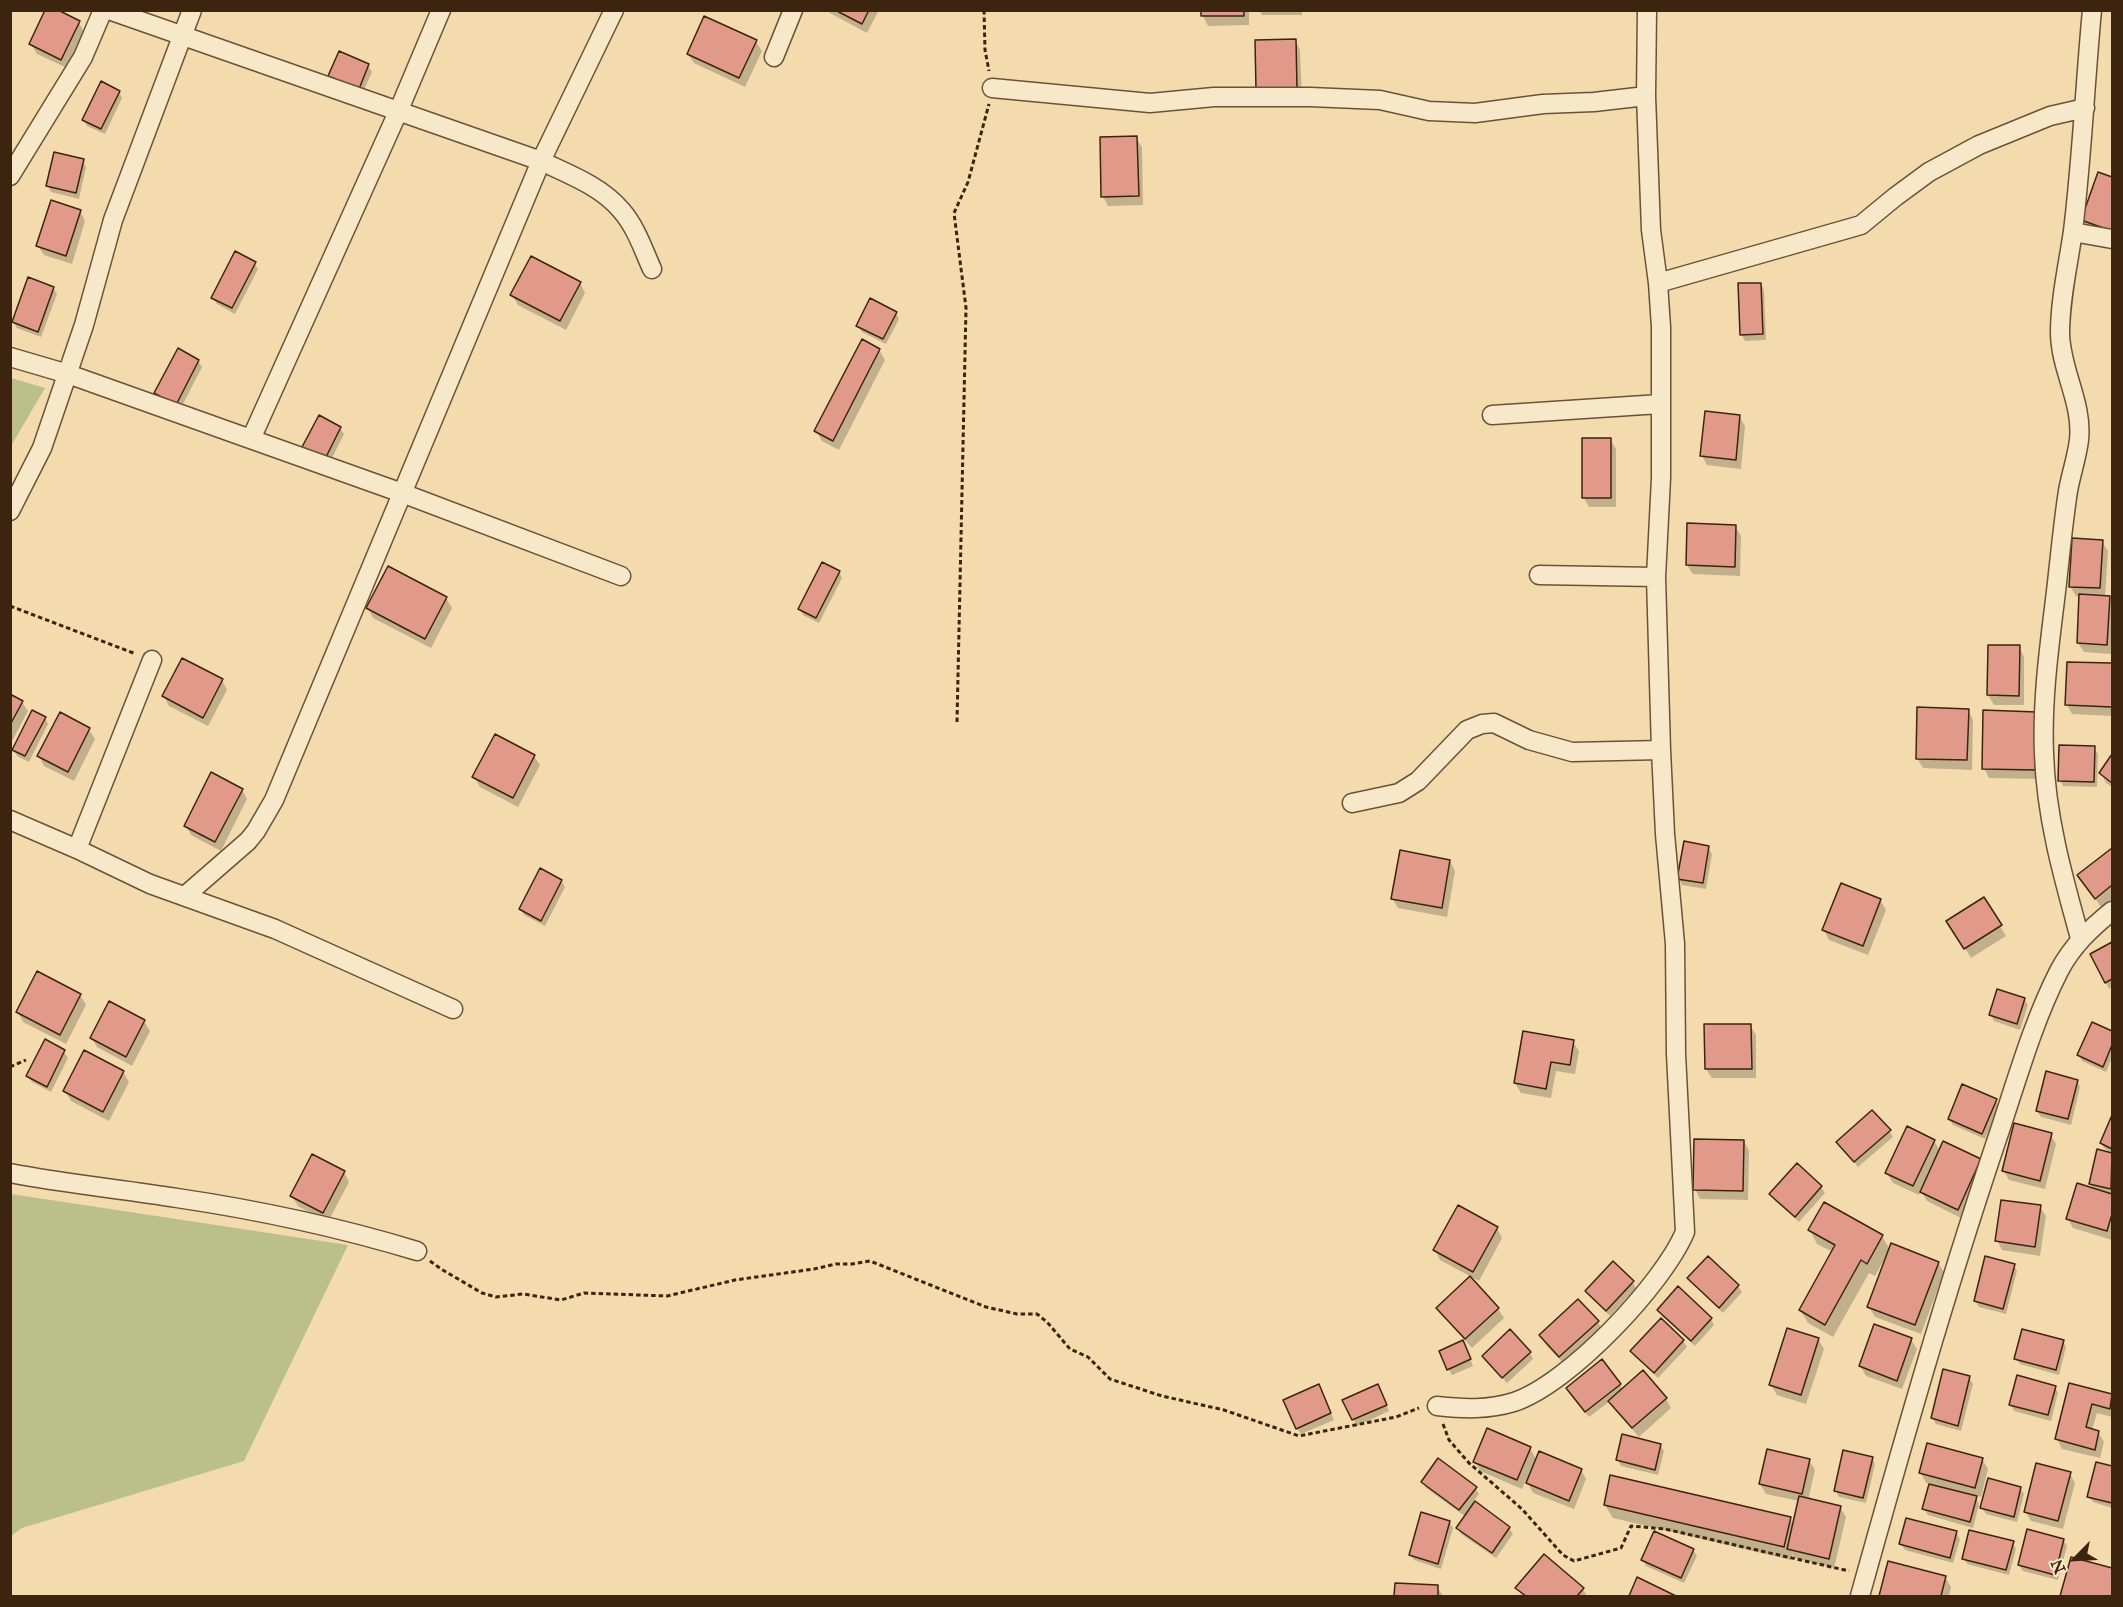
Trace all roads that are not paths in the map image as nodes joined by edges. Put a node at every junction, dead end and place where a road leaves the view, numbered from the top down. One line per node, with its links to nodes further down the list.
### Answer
1 (103, 10): 16 (street)
2 (109, 10): 9 (street)
3 (192, 10): 9 (street)
4 (441, 10): 14 (street)
5 (614, 10): 15 (street)
6 (793, 10): 10 (street)
7 (1647, 10): 12 (street)
8 (2092, 10): 13 (street)
9 (182, 34): 14 (street); 22 (street)
10 (774, 57)
11 (992, 88): 12 (street)
12 (1646, 96): 20 (street)
13 (2085, 108): 17 (street); 20 (street)
14 (398, 112): 15 (street); 25 (street)
15 (541, 161): 19 (street); 27 (street)
16 (10, 176)
17 (2073, 232): 18 (street); 39 (street)
18 (2112, 239)
19 (651, 269)
20 (1658, 283): 23 (street)
21 (10, 357): 22 (street)
22 (68, 374): 25 (street); 26 (street)
23 (1660, 405): 24 (street); 31 (street)
24 (1492, 415)
25 (251, 439): 27 (street)
26 (15, 491): 28 (street)
27 (402, 493): 30 (street); 37 (street)
28 (10, 511)
29 (1539, 575): 31 (street)
30 (621, 576)
31 (1656, 577): 33 (street)
32 (152, 660): 36 (street)
33 (1661, 750): 34 (street); 43 (street)
34 (1352, 803)
35 (10, 820): 36 (street)
36 (77, 849): 37 (street)
37 (186, 895): 40 (street)
38 (2112, 910): 39 (street)
39 (2080, 938): 44 (street)
40 (453, 1009)
41 (10, 1173): 42 (street)
42 (417, 1251)
43 (1437, 1406)
44 (1860, 1596)

